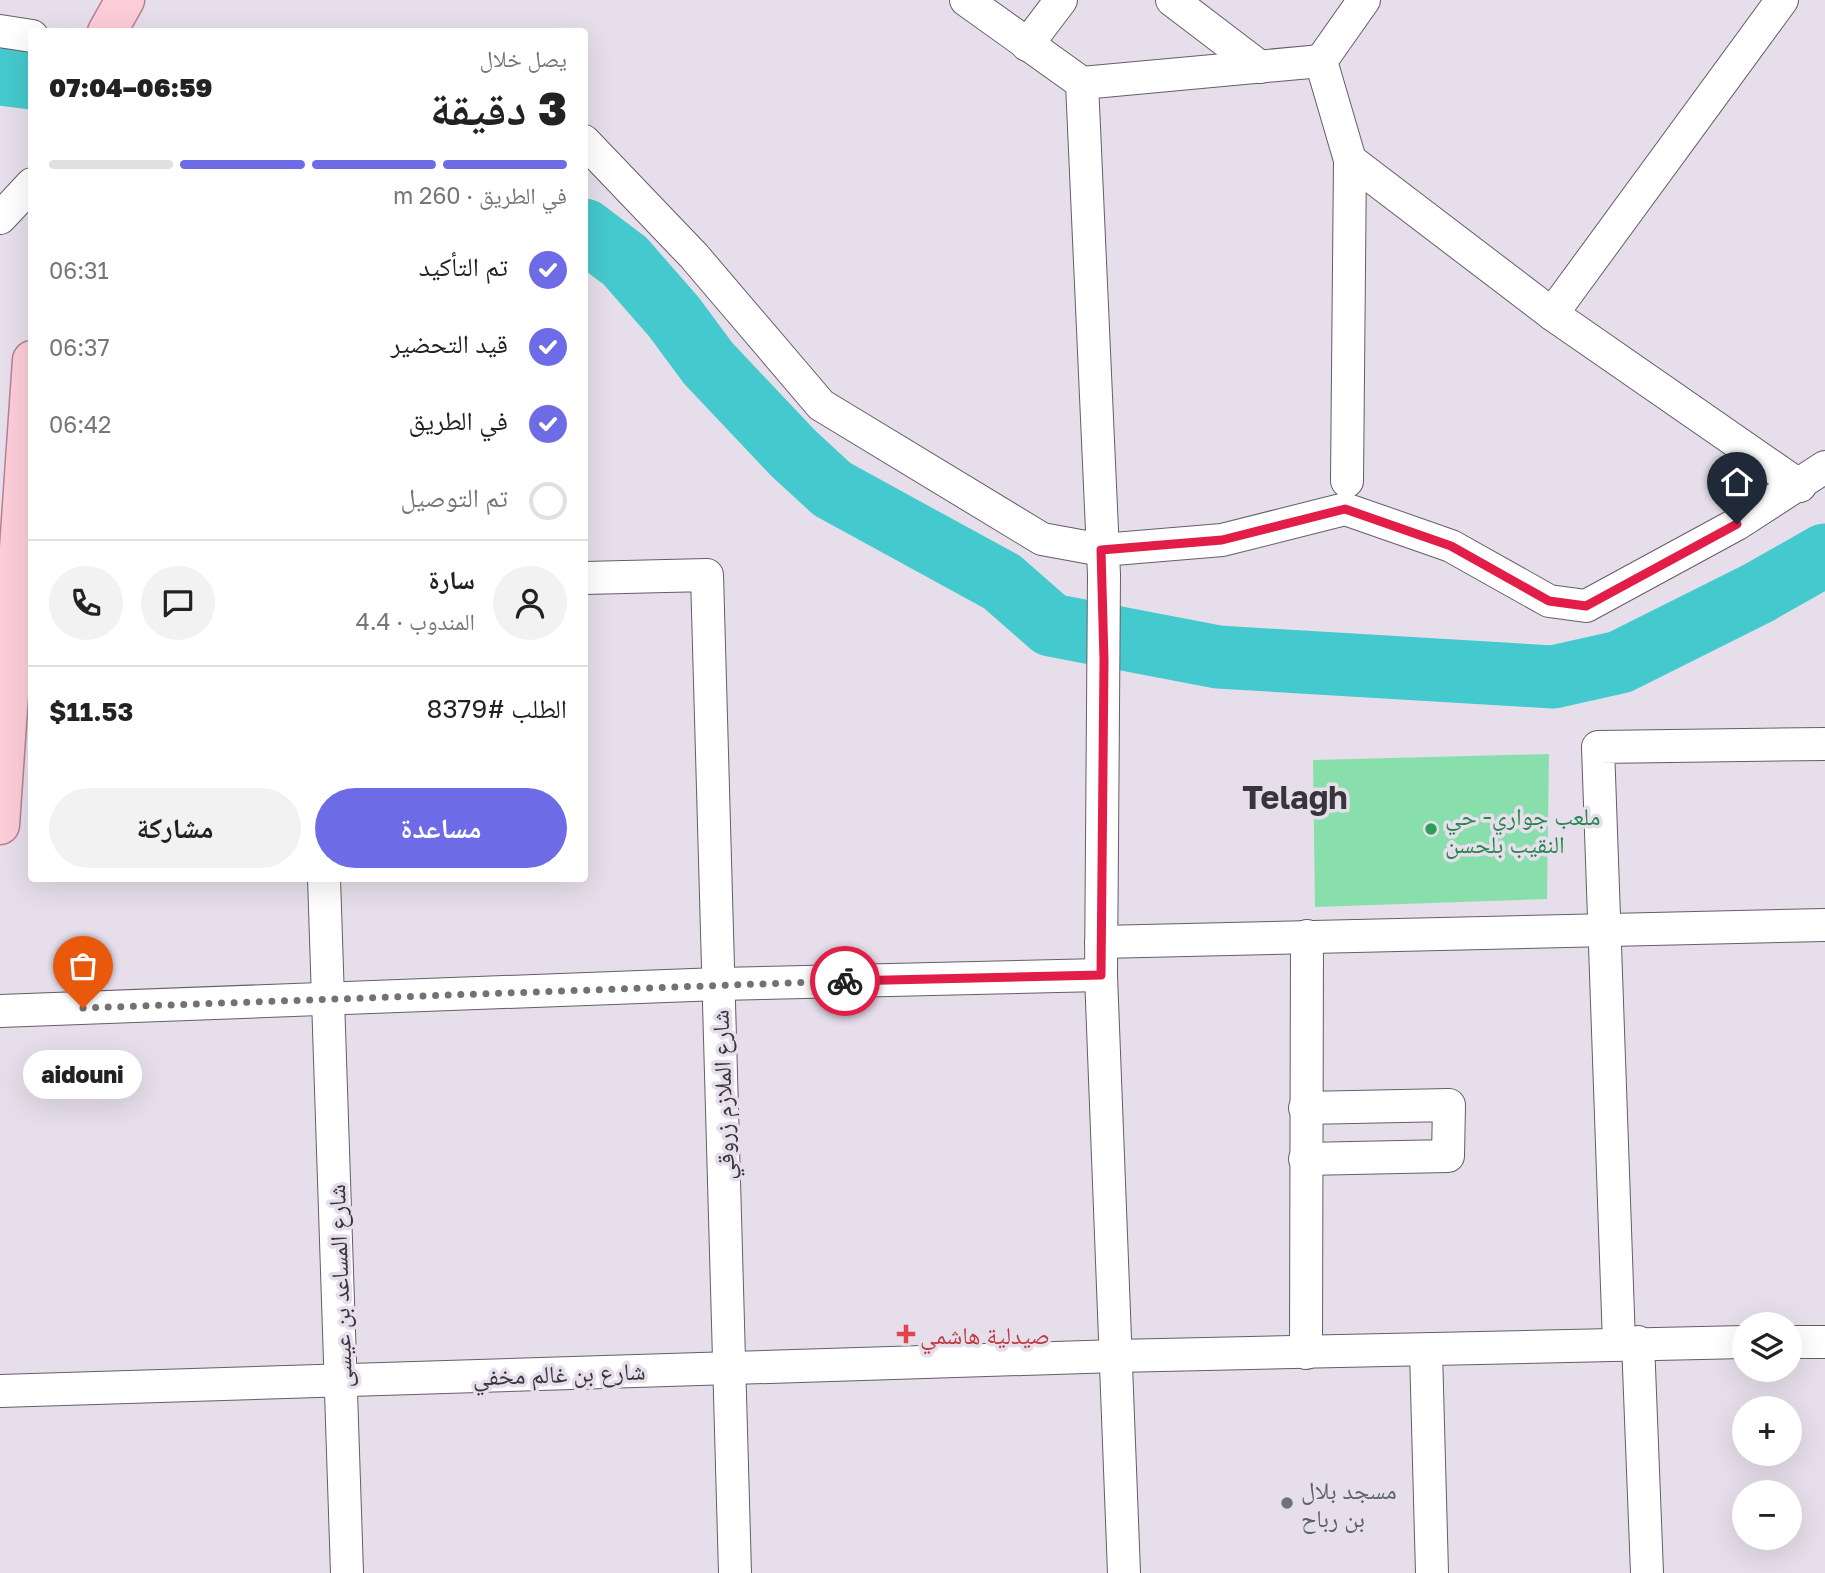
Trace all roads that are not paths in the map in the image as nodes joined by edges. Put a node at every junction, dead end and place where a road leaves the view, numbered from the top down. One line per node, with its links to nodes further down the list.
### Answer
1 (125, 0): 7 (main road)
2 (966, 0): 10 (street)
3 (1061, 0): 10 (street)
4 (1172, 0): 12 (street)
5 (1364, 0): 11 (street)
6 (1782, 0): 18 (street)
7 (109, 28)
8 (0, 31): 9 (street)
9 (28, 35)
10 (1027, 45): 13 (street)
11 (1321, 61): 12 (street); 15 (street)
12 (1260, 67): 13 (street)
13 (1082, 83): 23 (street)
14 (588, 145): 23 (street)
15 (1350, 160): 18 (street); 21 (street)
16 (28, 188): 17 (street)
17 (0, 218)
18 (1552, 314): 22 (street)
19 (28, 398): 25 (main road)
20 (1825, 467): 22 (street)
21 (1347, 481)
22 (1800, 486): 23 (street)
23 (1103, 563): 32 (street)
24 (588, 578): 34 (street, شارع الملازم زروقي)
25 (7, 597): 27 (main road)
26 (1825, 744): 30 (street)
27 (0, 825)
28 (324, 882): 35 (street, شارع المساعد بن عيسى)
29 (1825, 925): 30 (street)
30 (1603, 932): 31 (street); 42 (street)
31 (1307, 936): 32 (street); 37 (street)
32 (1101, 942): 33 (street)
33 (1101, 975): 34 (street); 45 (street)
34 (719, 984): 35 (street); 46 (street, شارع الملازم زروقي)
35 (330, 999): 36 (street); 47 (street, شارع المساعد بن عيسى)
36 (0, 1011)
37 (1305, 1108): 38 (street); 38 (street)
38 (1305, 1159): 44 (street)
39 (1732, 1342): 42 (street, شارع بن غالم مخفي)
40 (1802, 1342): 41 (street)
41 (1825, 1342)
42 (1628, 1343): 43 (street, شارع بن غالم مخفي); 54 (street)
43 (1426, 1351): 44 (street, شارع بن غالم مخفي); 52 (street)
44 (1306, 1353): 45 (street, شارع بن غالم مخفي)
45 (1117, 1356): 46 (street, شارع بن غالم مخفي); 51 (street)
46 (729, 1368): 47 (street, شارع بن غالم مخفي); 50 (street, شارع الملازم زروقي)
47 (342, 1379): 48 (street, شارع بن غالم مخفي); 49 (street, شارع المساعد بن عيسى)
48 (0, 1391)
49 (347, 1573)
50 (735, 1573)
51 (1124, 1573)
52 (1432, 1573)
53 (1640, 1573): 54 (street)
54 (1647, 1573)

